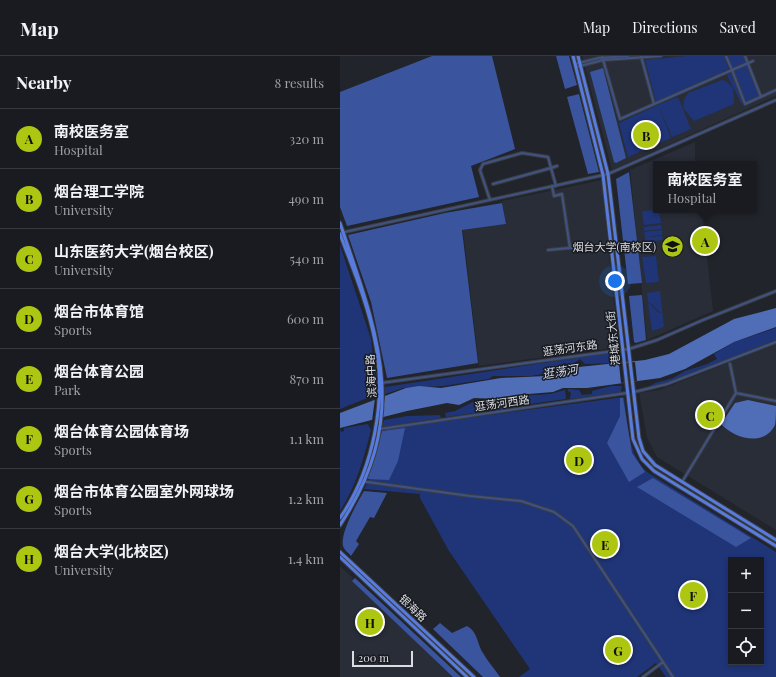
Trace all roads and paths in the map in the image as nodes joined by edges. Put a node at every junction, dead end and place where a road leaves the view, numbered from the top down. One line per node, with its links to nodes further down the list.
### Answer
1 (573, 56): 11 (main road, 港城东大街)
2 (578, 56): 10 (main road, 港城东大街)
3 (628, 56): 8 (street)
4 (661, 56): 7 (street)
5 (726, 56): 12 (street)
6 (745, 56): 14 (street)
7 (641, 57): 8 (street); 16 (street)
8 (603, 58): 10 (street); 16 (street)
9 (753, 61): 12 (street)
10 (580, 64): 11 (street); 19 (main road, 港城东大街)
11 (575, 66): 20 (main road, 港城东大街)
12 (732, 70): 14 (street); 16 (street)
13 (776, 90): 14 (street)
14 (761, 97)
15 (776, 100): 19 (street)
16 (654, 104)
17 (557, 166): 18 (street)
18 (551, 168): 21 (street); 23 (street); 24 (street)
19 (608, 174): 20 (street); 30 (main road, 港城东大街)
20 (603, 175): 23 (street); 27 (main road, 港城东大街)
21 (492, 184)
22 (552, 186): 23 (street); 24 (street); 28 (street)
23 (556, 186)
24 (490, 200): 26 (street)
25 (340, 223): 26 (main road, 滨海中路)
26 (341, 233): 37 (main road, 滨海中路)
27 (612, 244): 28 (street); 32 (main road, 港城东大街)
28 (570, 248): 29 (street)
29 (548, 250)
30 (622, 291): 32 (main road); 35 (main road, 港城东大街)
31 (776, 291): 35 (street, 逛荡河东路)
32 (617, 292): 34 (main road, 港城东大街)
33 (776, 342): 38 (street)
34 (623, 349): 35 (street, 逛荡河东路); 37 (street, 逛荡河东路); 39 (main road, 港城东大街)
35 (629, 349): 38 (main road, 港城东大街)
36 (730, 364): 40 (street)
37 (381, 383): 41 (main road, 滨海中路)
38 (633, 392): 45 (main road, 港城东大街)
39 (627, 393): 43 (street, 逛荡河西路); 49 (main road, 港城东大街)
40 (736, 393): 42 (street); 45 (street)
41 (380, 395): 43 (main road, 滨海中路); 44 (main road, 滨海中路)
42 (776, 401)
43 (380, 429): 44 (main road, 滨海中路)
44 (362, 482): 46 (main road, 滨海中路); 47 (main road, 滨海中路); 52 (street)
45 (682, 482): 48 (main road, 港城东大街)
46 (340, 518)
47 (340, 525)
48 (776, 540)
49 (776, 546)
50 (340, 552): 54 (main road, 银海路)
51 (340, 557): 53 (main road, 银海路)
52 (663, 662): 55 (street); 56 (street)
53 (467, 677)
54 (474, 677)
55 (643, 677)
56 (673, 677)

